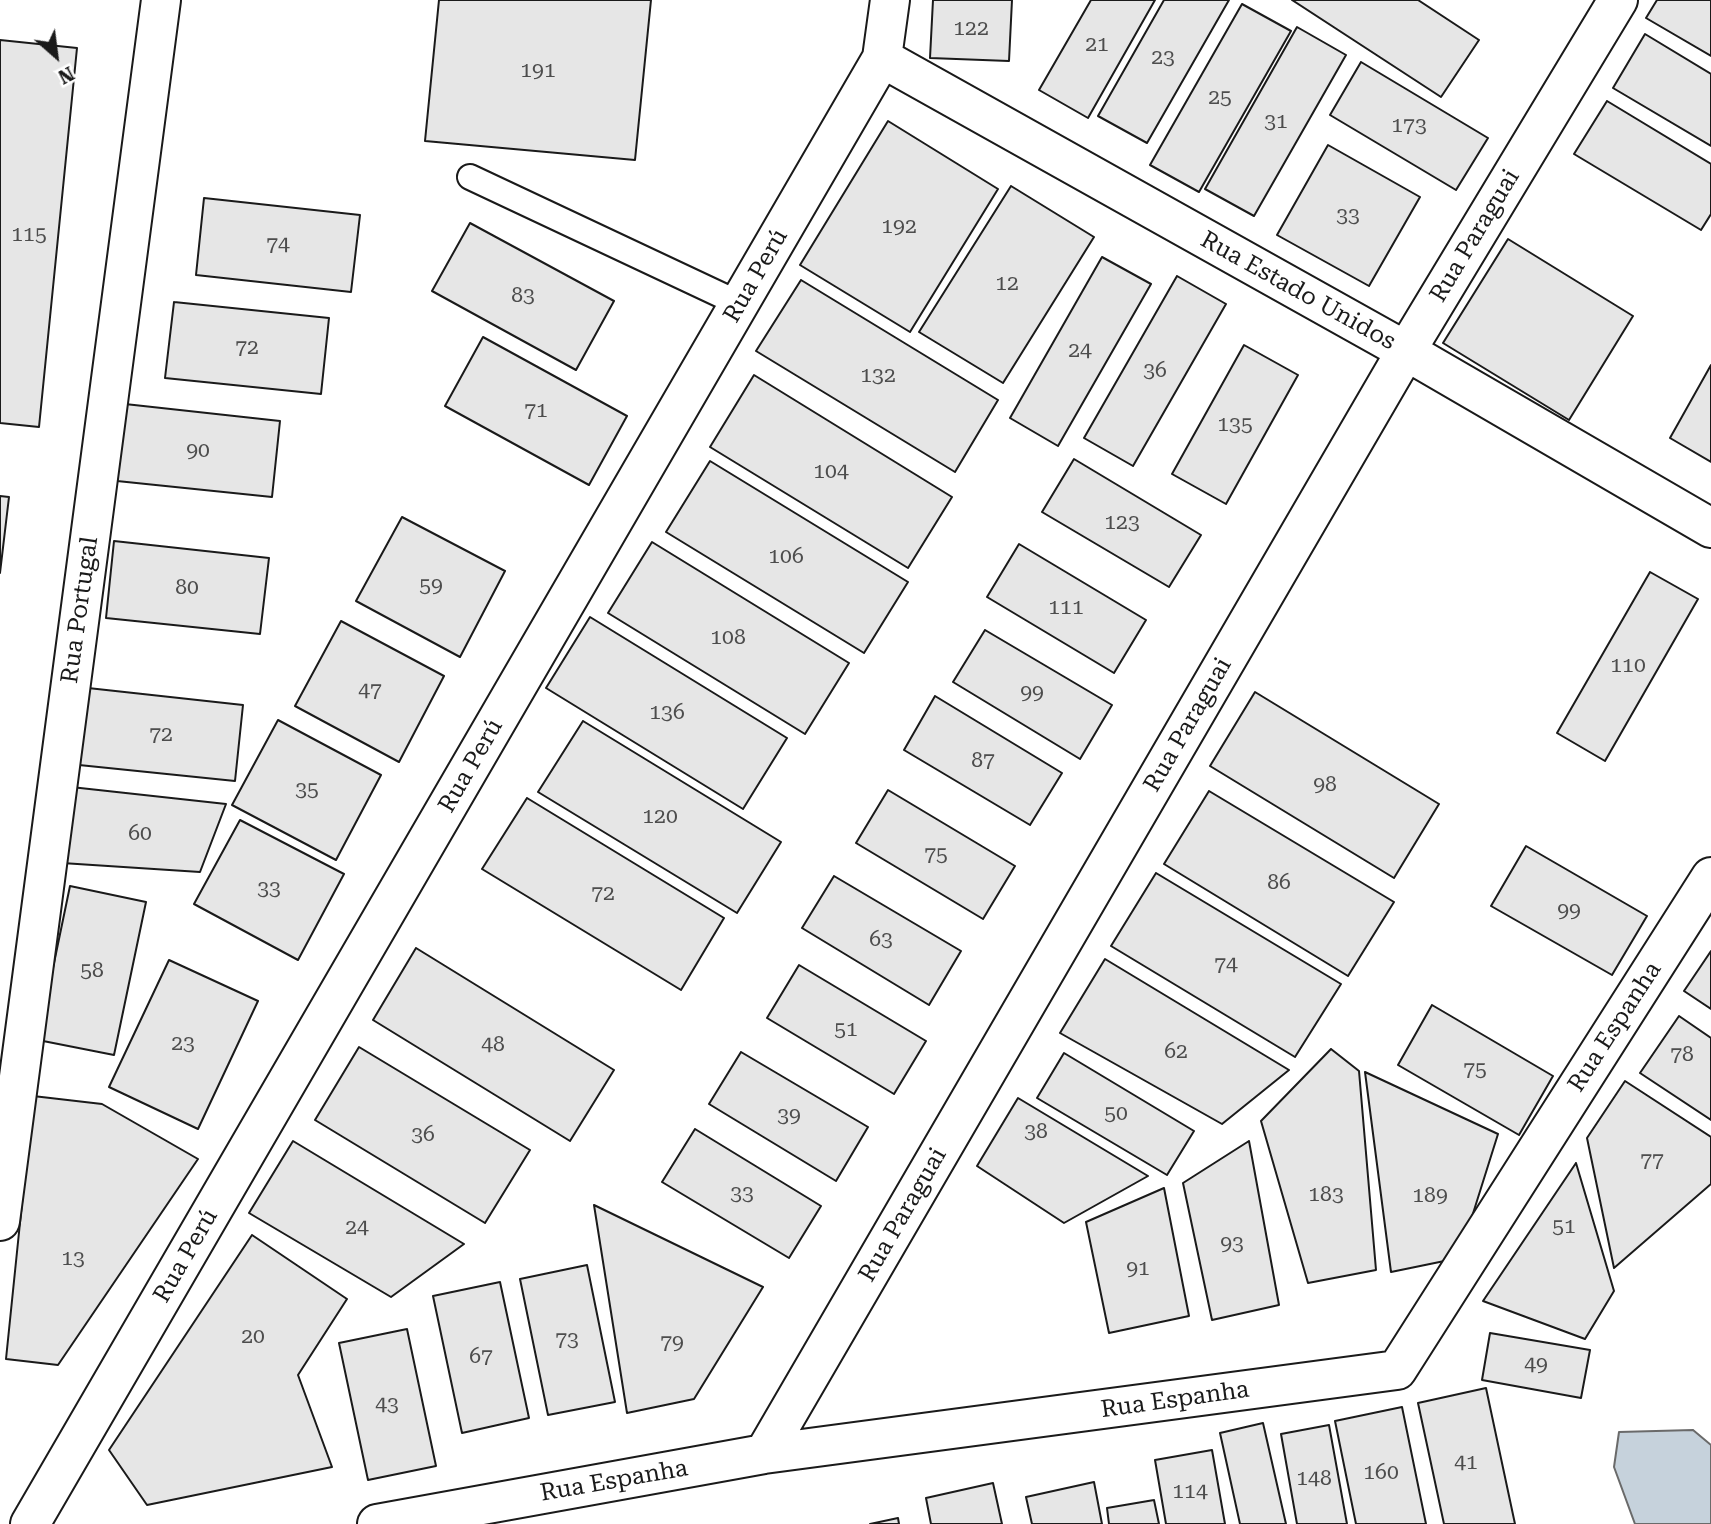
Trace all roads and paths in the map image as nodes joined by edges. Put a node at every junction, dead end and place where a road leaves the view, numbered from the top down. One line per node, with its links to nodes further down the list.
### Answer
1 (161, 0): 10 (street, Rua Portugal)
2 (890, 0): 4 (street, Rua Perú)
3 (1618, 0): 7 (street, Rua Paraguai)
4 (882, 58): 6 (street, Rua Perú); 7 (street, Rua Estado Unidos)
5 (470, 177): 6 (lane)
6 (740, 304): 13 (street, Rua Perú)
7 (1406, 351): 8 (street, Rua Estado Unidos); 11 (street, Rua Paraguai)
8 (1711, 528)
9 (1711, 877): 11 (street, Rua Espanha)
10 (0, 1221)
11 (764, 1454): 14 (street, Rua Espanha)
12 (0, 1518): 13 (street)
13 (29, 1524)
14 (377, 1524)

